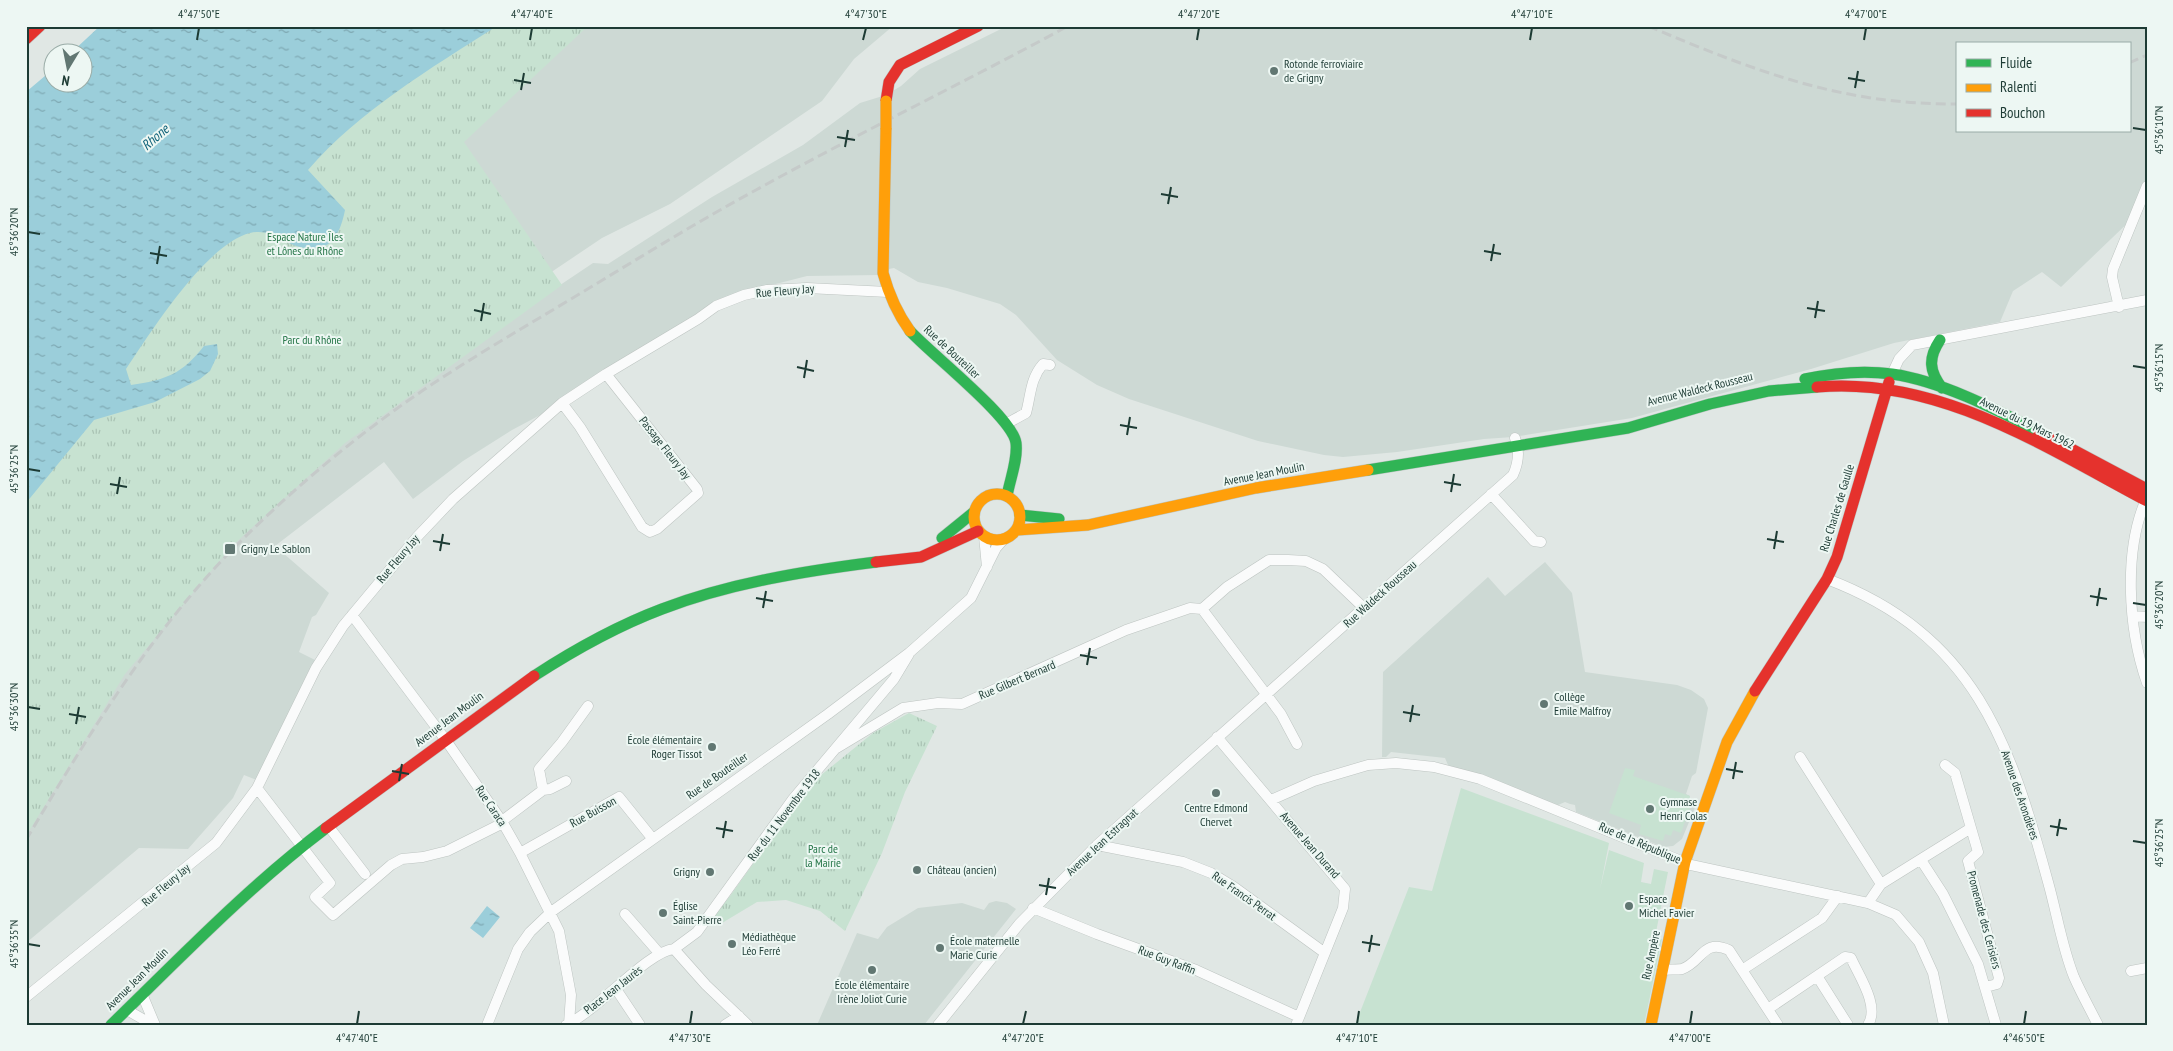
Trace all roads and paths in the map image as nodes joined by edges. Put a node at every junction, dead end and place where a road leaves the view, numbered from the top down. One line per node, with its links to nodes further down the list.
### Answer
1 (40, 26): 3 (main road)
2 (978, 26): 5 (main road, Rue de Bouteiller, bridge)
3 (26, 39)
4 (2147, 186): 7 (street)
5 (888, 292): 10 (street, Rue Fleury Jay); 15 (main road, Rue de Bouteiller)
6 (2147, 300): 7 (street, Rue Charles de Gaulle)
7 (2119, 307): 8 (street, Rue Charles de Gaulle)
8 (1940, 340): 11 (street, Rue Charles de Gaulle); 13 (main road)
9 (1050, 365): 15 (street)
10 (606, 374): 14 (street, Rue Fleury Jay); 14 (street, Passage Fleury Jay)
11 (1892, 374): 12 (main road, Rue Charles de Gaulle); 13 (main road, Avenue du 19 Mars 1962); 16 (main road, Avenue Waldeck Rousseau)
12 (1887, 389): 16 (main road, Avenue Waldeck Rousseau); 20 (main road, Avenue du 19 Mars 1962); 29 (main road, Rue Charles de Gaulle)
13 (1943, 389): 20 (main road, Avenue du 19 Mars 1962)
14 (562, 403): 32 (street, Rue Fleury Jay)
15 (1006, 424): 17 (main road); 19 (main road, Rue de Bouteiller)
16 (1517, 443): 18 (street, Rue Waldeck Rousseau); 22 (main road, Avenue Jean Moulin); 23 (main road, Avenue Jean Moulin)
17 (992, 494): 19 (main road); 21 (main road)
18 (1491, 494): 26 (street); 30 (street, Rue Waldeck Rousseau)
19 (1007, 496): 22 (main road)
20 (2146, 497): 33 (street)
21 (974, 512): 24 (main road); 27 (main road, Avenue Jean Moulin)
22 (1020, 515): 23 (main road)
23 (1016, 530): 25 (main road)
24 (981, 533): 25 (main road); 27 (main road, Avenue Jean Moulin); 28 (street)
25 (1004, 539): 28 (street, Rue de Bouteiller)
26 (1541, 542)
27 (874, 563): 40 (main road, Avenue Jean Moulin)
28 (987, 568): 35 (street, Rue de Bouteiller)
29 (1828, 579): 57 (main road, Rue Charles de Gaulle); 95 (street, Avenue des Arondières)
30 (1364, 608): 31 (street); 37 (street, Rue Waldeck Rousseau)
31 (1202, 609): 37 (street); 42 (street, Rue Gilbert Bernard)
32 (352, 615): 40 (street, Rue Caraca); 46 (street, Rue Fleury Jay)
33 (2133, 616): 34 (street); 36 (street)
34 (2147, 616)
35 (909, 654): 42 (street, Rue du 11 Novembre 1918); 52 (street, Rue de Bouteiller)
36 (2147, 682)
37 (1268, 695): 39 (street, Rue Waldeck Rousseau); 41 (street)
38 (588, 706): 47 (street)
39 (1217, 737): 48 (street, Avenue Jean Durand); 53 (street, Avenue Jean Estragnat)
40 (445, 739): 49 (street, Rue Caraca); 50 (main road, Avenue Jean Moulin)
41 (1297, 744)
42 (835, 750): 65 (street, Rue du 11 Novembre 1918)
43 (1800, 757): 59 (street)
44 (1946, 765): 51 (street, Promenade des Cerisiers)
45 (566, 781): 47 (street)
46 (257, 788): 54 (street); 76 (street, Rue Fleury Jay)
47 (543, 790): 49 (street)
48 (1270, 800): 57 (street, Rue de la République); 67 (street, Avenue Jean Durand)
49 (503, 822): 54 (street); 55 (street, Rue Caraca)
50 (329, 826): 54 (main road, Avenue Jean Moulin); 58 (street)
51 (1971, 828): 56 (street); 73 (street, Promenade des Cerisiers)
52 (652, 838): 55 (street, Rue Buisson); 63 (street, Rue de Bouteiller)
53 (1097, 845): 62 (street, Avenue Jean Estragnat); 67 (street, Rue Francis Perrat)
54 (301, 848): 75 (main road, Avenue Jean Moulin)
55 (520, 853): 63 (street, Rue Caraca)
56 (1921, 860): 59 (street); 73 (street)
57 (1685, 862): 60 (street, Rue de la République); 69 (main road, Rue Ampère)
58 (365, 874)
59 (1881, 884): 61 (street)
60 (1838, 896): 61 (street, Rue de la République); 70 (street)
61 (1868, 903): 93 (street, Rue de la République)
62 (1033, 908): 80 (street, Rue Guy Raffin); 88 (street, Avenue Jean Estragnat)
63 (551, 912): 81 (street, Rue Caraca); 84 (street, Rue de Bouteiller)
64 (626, 914): 66 (street)
65 (674, 949): 66 (street, Place Jean Jaurès); 79 (street)
66 (659, 954): 74 (street, Place Jean Jaurès)
67 (1325, 954): 80 (street, Avenue Jean Durand)
68 (2147, 968): 71 (street)
69 (1662, 970): 70 (street); 89 (main road, Rue Ampère)
70 (1742, 970): 77 (street)
71 (2131, 971)
72 (1816, 976): 77 (street); 91 (street); 92 (street)
73 (1986, 987): 94 (street)
74 (616, 989): 81 (street, Place Jean Jaurès); 85 (street)
75 (142, 994): 78 (main road, Avenue Jean Moulin); 83 (street)
76 (26, 997)
77 (1768, 1009): 90 (street)
78 (127, 1010): 82 (main road, Avenue Jean Moulin); 83 (street)
79 (739, 1016): 86 (street); 87 (street)
80 (1298, 1021)
81 (568, 1024)
82 (111, 1025)
83 (154, 1025)
84 (487, 1025)
85 (640, 1025)
86 (725, 1025)
87 (748, 1025)
88 (938, 1025)
89 (1651, 1025)
90 (1778, 1025)
91 (1848, 1025)
92 (1868, 1025)
93 (1944, 1025)
94 (1996, 1025)
95 (2098, 1025)

